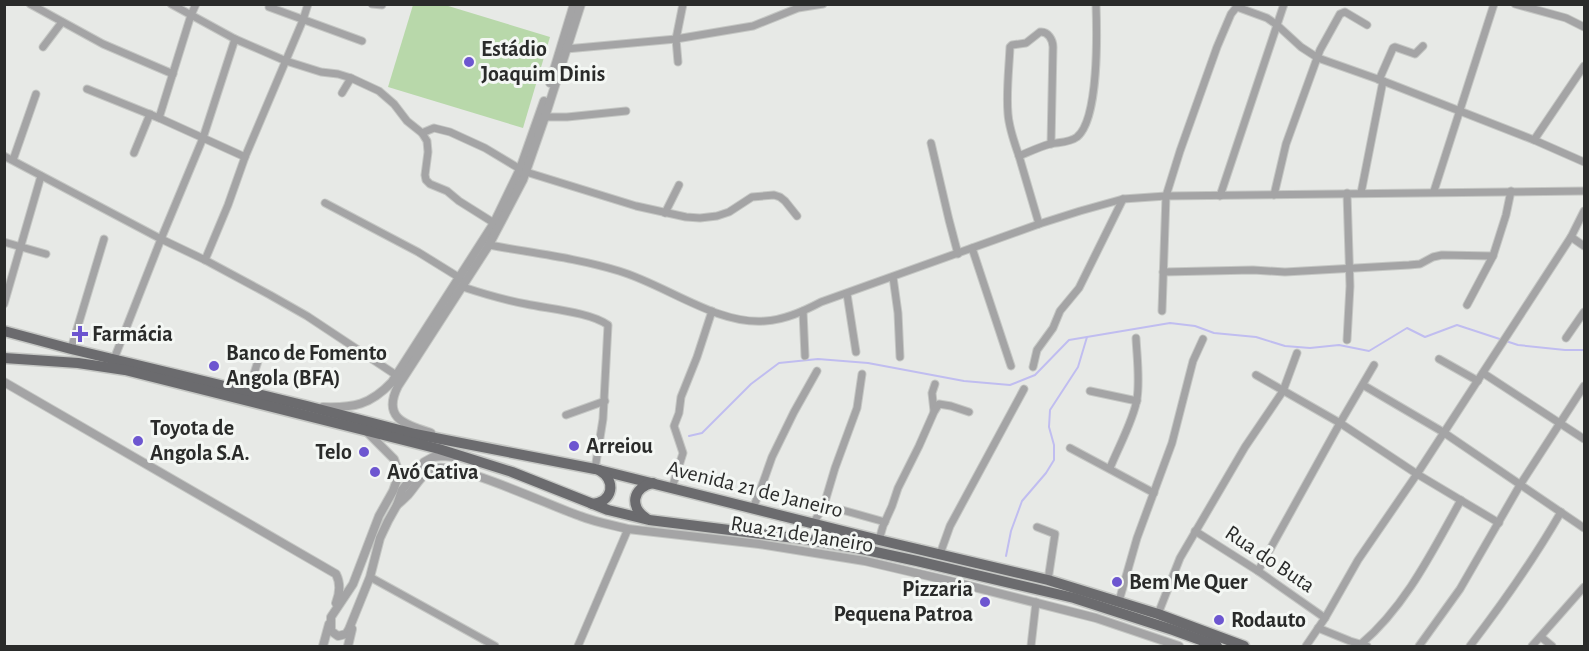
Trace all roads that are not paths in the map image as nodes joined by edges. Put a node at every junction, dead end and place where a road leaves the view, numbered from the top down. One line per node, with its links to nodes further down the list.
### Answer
1 (30, 4): 20 (street)
2 (171, 4): 18 (street)
3 (196, 4): 18 (street)
4 (308, 4): 19 (street)
5 (372, 4): 14 (street)
6 (574, 4): 56 (street)
7 (581, 4): 29 (street)
8 (683, 4): 25 (street)
9 (824, 4): 15 (street)
10 (1096, 4): 49 (street)
11 (1284, 4): 21 (street)
12 (1494, 4): 41 (street)
13 (1515, 4): 23 (street)
14 (382, 5)
15 (796, 6): 25 (street)
16 (1238, 6): 21 (street); 65 (street)
17 (269, 7): 19 (street)
18 (190, 15): 24 (street); 34 (street)
19 (303, 20): 26 (street); 31 (street)
20 (62, 22): 28 (street); 34 (street)
21 (1277, 25): 30 (street); 66 (street)
22 (1367, 25): 30 (street)
23 (1584, 27)
24 (235, 39): 31 (street); 46 (street)
25 (676, 39): 29 (street); 32 (street)
26 (362, 41)
27 (1423, 46): 36 (street)
28 (43, 47)
29 (566, 49): 43 (street)
30 (1318, 58): 36 (street); 64 (street)
31 (286, 61): 35 (street); 53 (street)
32 (678, 62)
33 (1584, 66): 47 (street)
34 (173, 74): 44 (street)
35 (351, 78): 38 (street); 45 (street)
36 (1381, 81): 41 (street); 63 (street)
37 (87, 89): 42 (street)
38 (342, 93)
39 (36, 94): 54 (street)
40 (626, 111): 43 (street)
41 (1460, 112): 47 (street); 61 (street)
42 (150, 114): 44 (street); 50 (street)
43 (545, 117): 56 (street)
44 (159, 118): 46 (street)
45 (422, 133): 56 (street); 72 (street)
46 (203, 138): 53 (street); 76 (street)
47 (1534, 140): 55 (street)
48 (931, 143): 83 (street)
49 (1052, 144): 52 (street); 52 (street)
50 (134, 153)
51 (4, 156): 54 (street)
52 (1019, 156): 73 (street)
53 (245, 157): 85 (street)
54 (12, 160): 57 (street)
55 (1584, 162)
56 (523, 171): 70 (street); 72 (street); 78 (street)
57 (41, 176): 76 (street); 80 (street)
58 (679, 185): 70 (street)
59 (1511, 191): 60 (street); 61 (street); 84 (street)
60 (1584, 191)
61 (1434, 192): 63 (street)
62 (1347, 193): 63 (street); 64 (street); 86 (street)
63 (1361, 193)
64 (1274, 195): 66 (street)
65 (1166, 196): 66 (street); 67 (street); 87 (street)
66 (1220, 196)
67 (1123, 199): 73 (street); 113 (street)
68 (325, 203): 89 (street)
69 (1584, 211): 74 (street)
70 (665, 213): 71 (street)
71 (797, 216)
72 (494, 223): 89 (street)
73 (1039, 224): 81 (street)
74 (1570, 237): 79 (street); 115 (street)
75 (104, 238): 102 (street)
76 (161, 239): 85 (street); 109 (street)
77 (4, 242): 80 (street)
78 (489, 245): 89 (street); 93 (street)
79 (1584, 246)
80 (21, 247): 82 (street); 91 (street)
81 (972, 248): 83 (street); 112 (street)
82 (46, 254)
83 (958, 254): 88 (street)
84 (1493, 256): 86 (street); 92 (street)
85 (204, 260): 117 (street)
86 (1349, 268): 87 (street); 101 (street)
87 (1163, 272): 95 (street)
88 (893, 277): 90 (street); 107 (street)
89 (461, 282): 117 (street); 128 (street); 139 (street)
90 (847, 294): 94 (street); 103 (street)
91 (4, 304)
92 (1467, 305)
93 (712, 311): 94 (street); 147 (street)
94 (803, 311): 106 (street)
95 (1162, 311)
96 (1584, 312): 99 (street)
97 (6, 332): 102 (main road, Avenida 21 de Janeiro)
98 (1136, 338): 129 (street)
99 (1566, 338)
100 (1203, 339): 148 (street)
101 (1347, 340)
102 (71, 349): 109 (main road, Avenida 21 de Janeiro)
103 (856, 352)
104 (1297, 353): 126 (street)
105 (260, 355): 127 (street)
106 (805, 356)
107 (900, 357)
108 (5, 358): 137 (main road, Avenida 21 de Janeiro)
109 (114, 359): 127 (main road, Avenida 21 de Janeiro)
110 (1439, 359): 119 (street)
111 (1374, 365): 122 (street)
112 (1011, 366)
113 (1033, 367)
114 (817, 370): 153 (street)
115 (1483, 373): 119 (street); 135 (street)
116 (862, 374): 152 (street)
117 (396, 375): 130 (street)
118 (1256, 375): 126 (street)
119 (1478, 381): 136 (street)
120 (4, 382): 173 (street)
121 (935, 384): 131 (street)
122 (1363, 385): 134 (street); 136 (street)
123 (1584, 386): 135 (street)
124 (1024, 389): 164 (street)
125 (1090, 391): 129 (street)
126 (1283, 391): 134 (street); 162 (street)
127 (248, 392): 130 (main road, Avenida 21 de Janeiro)
128 (605, 401): 133 (street); 143 (street)
129 (1137, 401): 142 (street)
130 (308, 406): 139 (main road, Avenida 21 de Janeiro)
131 (934, 411): 132 (street); 156 (street)
132 (969, 412)
133 (566, 416)
134 (1340, 423): 144 (street); 165 (street)
135 (1560, 423): 138 (street); 146 (street)
136 (1443, 432): 144 (street); 146 (street)
137 (368, 433): 141 (main road, Avenida 21 de Janeiro); 173 (street)
138 (1584, 439)
139 (455, 441): 143 (main road, Avenida 21 de Janeiro)
140 (1070, 448): 142 (street)
141 (478, 461): 150 (main road, Avenida 21 de Janeiro); 151 (street)
142 (1110, 468): 148 (street)
143 (597, 469): 145 (main road, Avenida 21 de Janeiro); 150 (main road)
144 (1417, 474): 149 (street); 174 (street)
145 (653, 483): 147 (main road, Avenida 21 de Janeiro); 155 (main road)
146 (1520, 484): 154 (street); 157 (street)
147 (672, 488): 153 (main road, Avenida 21 de Janeiro)
148 (1154, 493): 169 (street)
149 (1461, 500): 157 (street); 177 (street)
150 (589, 504): 155 (main road, Avenida 21 de Janeiro)
151 (397, 505): 161 (street, Rua 21 de Janeiro); 166 (street)
152 (824, 505): 156 (street); 158 (street)
153 (753, 508): 158 (main road, Avenida 21 de Janeiro)
154 (1561, 512): 160 (street); 188 (street)
155 (647, 519): 184 (main road, Avenida 21 de Janeiro)
156 (885, 522): 163 (street)
157 (1499, 523): 187 (street)
158 (813, 524): 163 (main road, Avenida 21 de Janeiro)
159 (1037, 527): 167 (street)
160 (1584, 528)
161 (628, 529): 170 (street, Rua 21 de Janeiro); 181 (street)
162 (1195, 531): 165 (street, Rua do Buta); 172 (street)
163 (879, 540): 164 (main road, Avenida 21 de Janeiro)
164 (940, 554): 167 (main road, Avenida 21 de Janeiro)
165 (1258, 571): 174 (street, Rua do Buta)
166 (370, 577): 171 (street); 180 (street)
167 (1048, 580): 169 (main road, Avenida 21 de Janeiro)
168 (1584, 587): 176 (street)
169 (1119, 601): 172 (main road, Avenida 21 de Janeiro)
170 (1036, 602): 182 (street); 183 (street, Rua 21 de Janeiro)
171 (356, 614): 173 (street); 179 (street)
172 (1158, 614): 185 (main road, Avenida 21 de Janeiro)
173 (331, 617): 178 (street)
174 (1325, 618): 175 (street)
175 (1318, 628): 177 (street); 186 (street)
176 (1541, 637): 189 (street); 190 (street)
177 (1364, 645)
178 (323, 646)
179 (348, 646)
180 (495, 646)
181 (578, 646)
182 (1031, 646)
183 (1179, 646)
184 (1217, 646)
185 (1244, 646)
186 (1306, 646)
187 (1419, 646)
188 (1470, 646)
189 (1532, 646)
190 (1552, 646)

